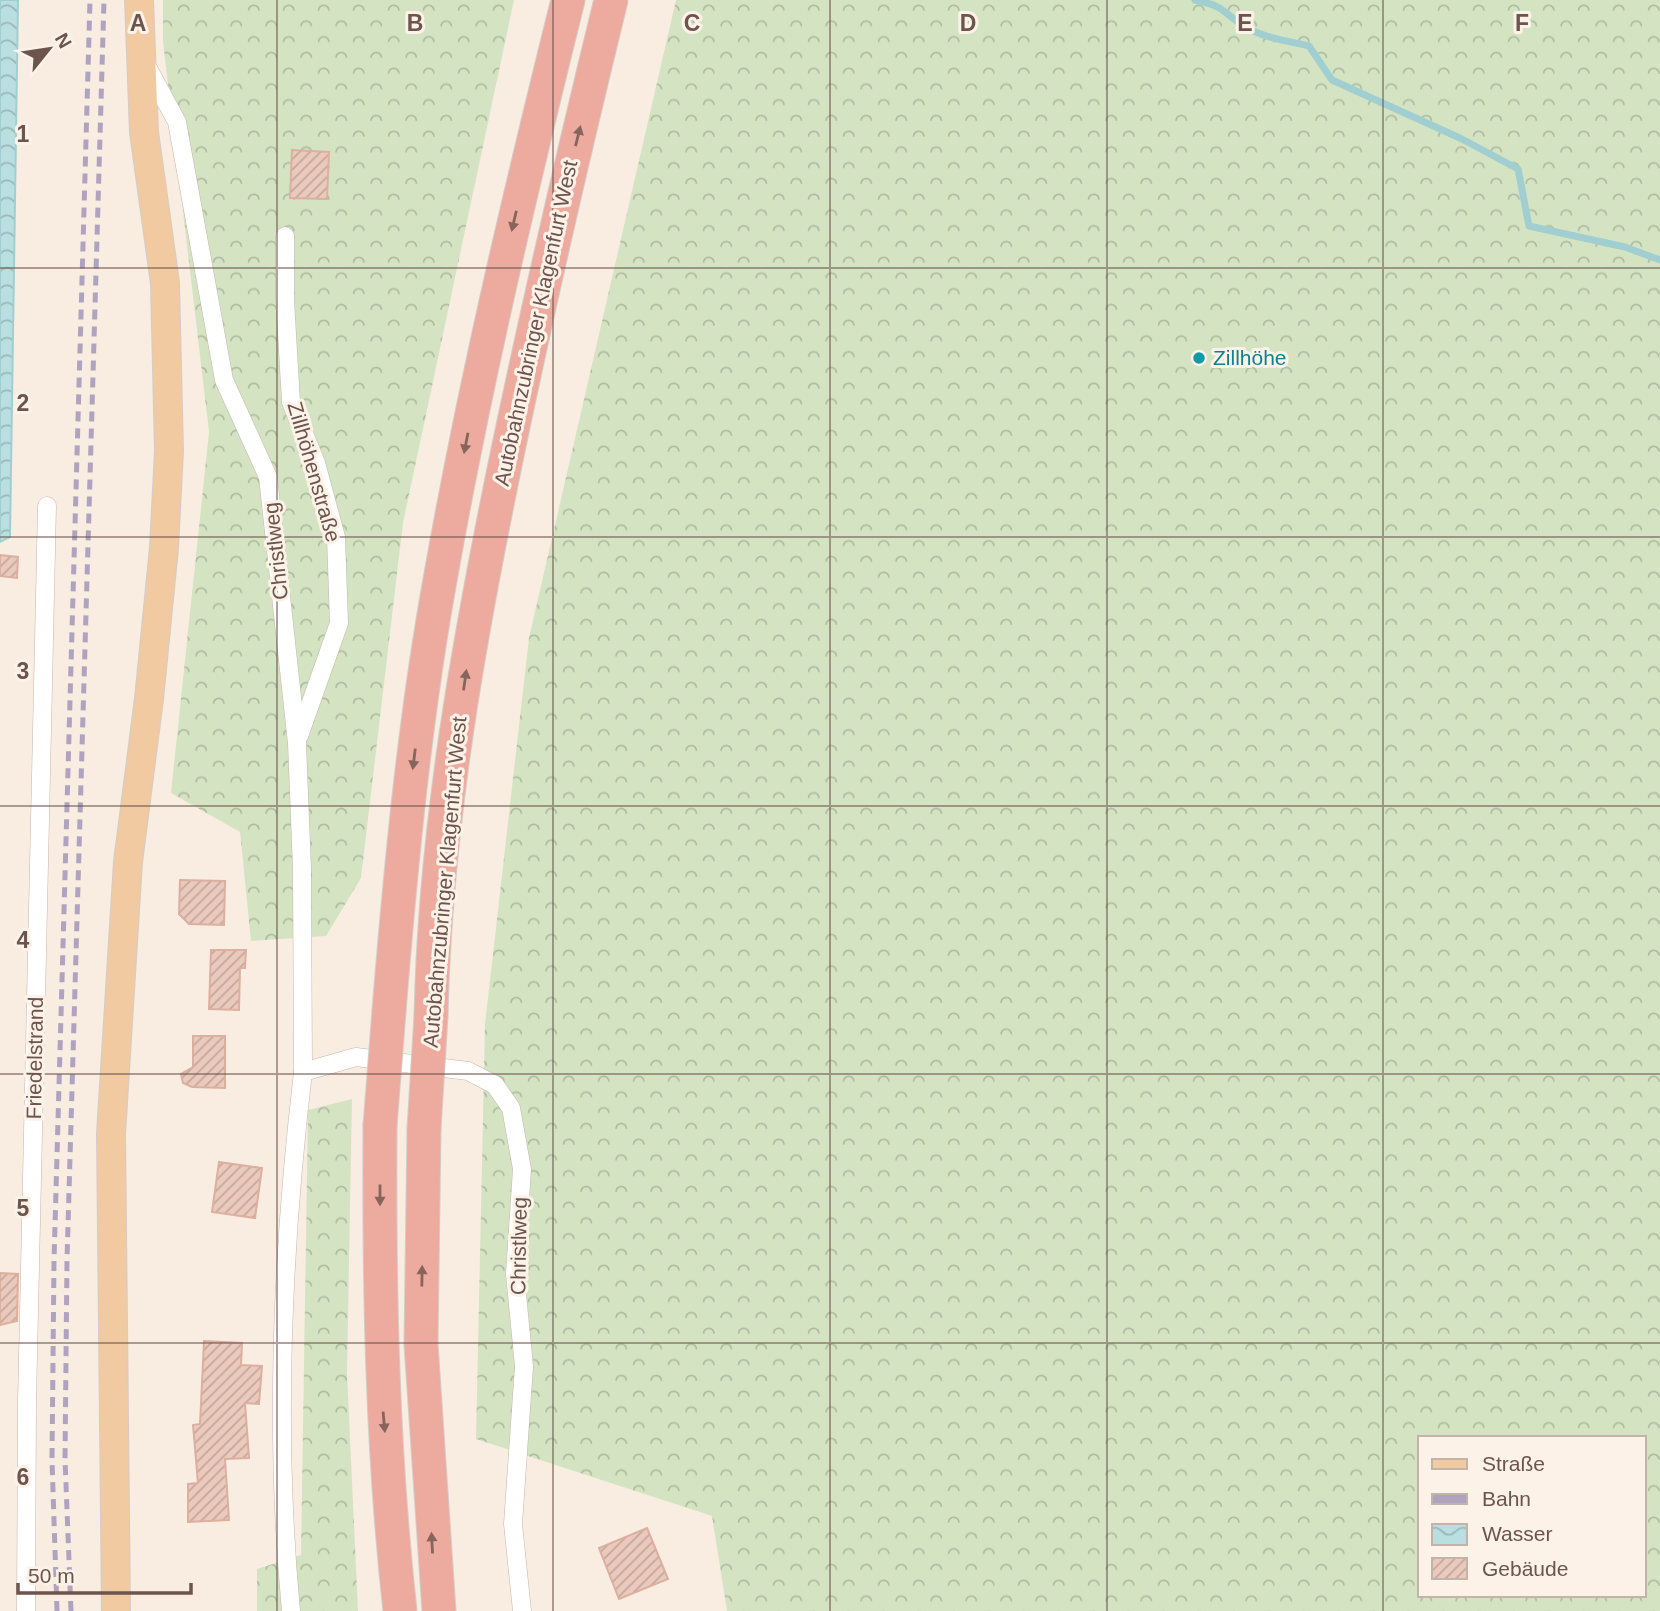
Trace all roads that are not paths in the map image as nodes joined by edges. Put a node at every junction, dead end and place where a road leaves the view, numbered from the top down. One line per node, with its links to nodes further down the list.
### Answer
1 (139, 0): 6 (main road)
2 (556, 0): 5 (highway)
3 (568, 0): 5 (highway, Autobahnzubringer Klagenfurt West)
4 (611, 0): 15 (highway, Autobahnzubringer Klagenfurt West, one-way to 4, bridge)
5 (556, 45): 14 (highway, Autobahnzubringer Klagenfurt West, one-way to 14, bridge)
6 (139, 52): 9 (street, Christlweg); 12 (main road)
7 (285, 236): 9 (street, Zillhöhenstraße)
8 (47, 506): 11 (street, Friedelstrand)
9 (297, 743): 10 (street, Christlweg)
10 (303, 1072): 13 (street, Christlweg); 16 (street, Christlweg)
11 (26, 1611)
12 (116, 1611)
13 (291, 1611)
14 (400, 1611)
15 (439, 1611)
16 (522, 1611)

